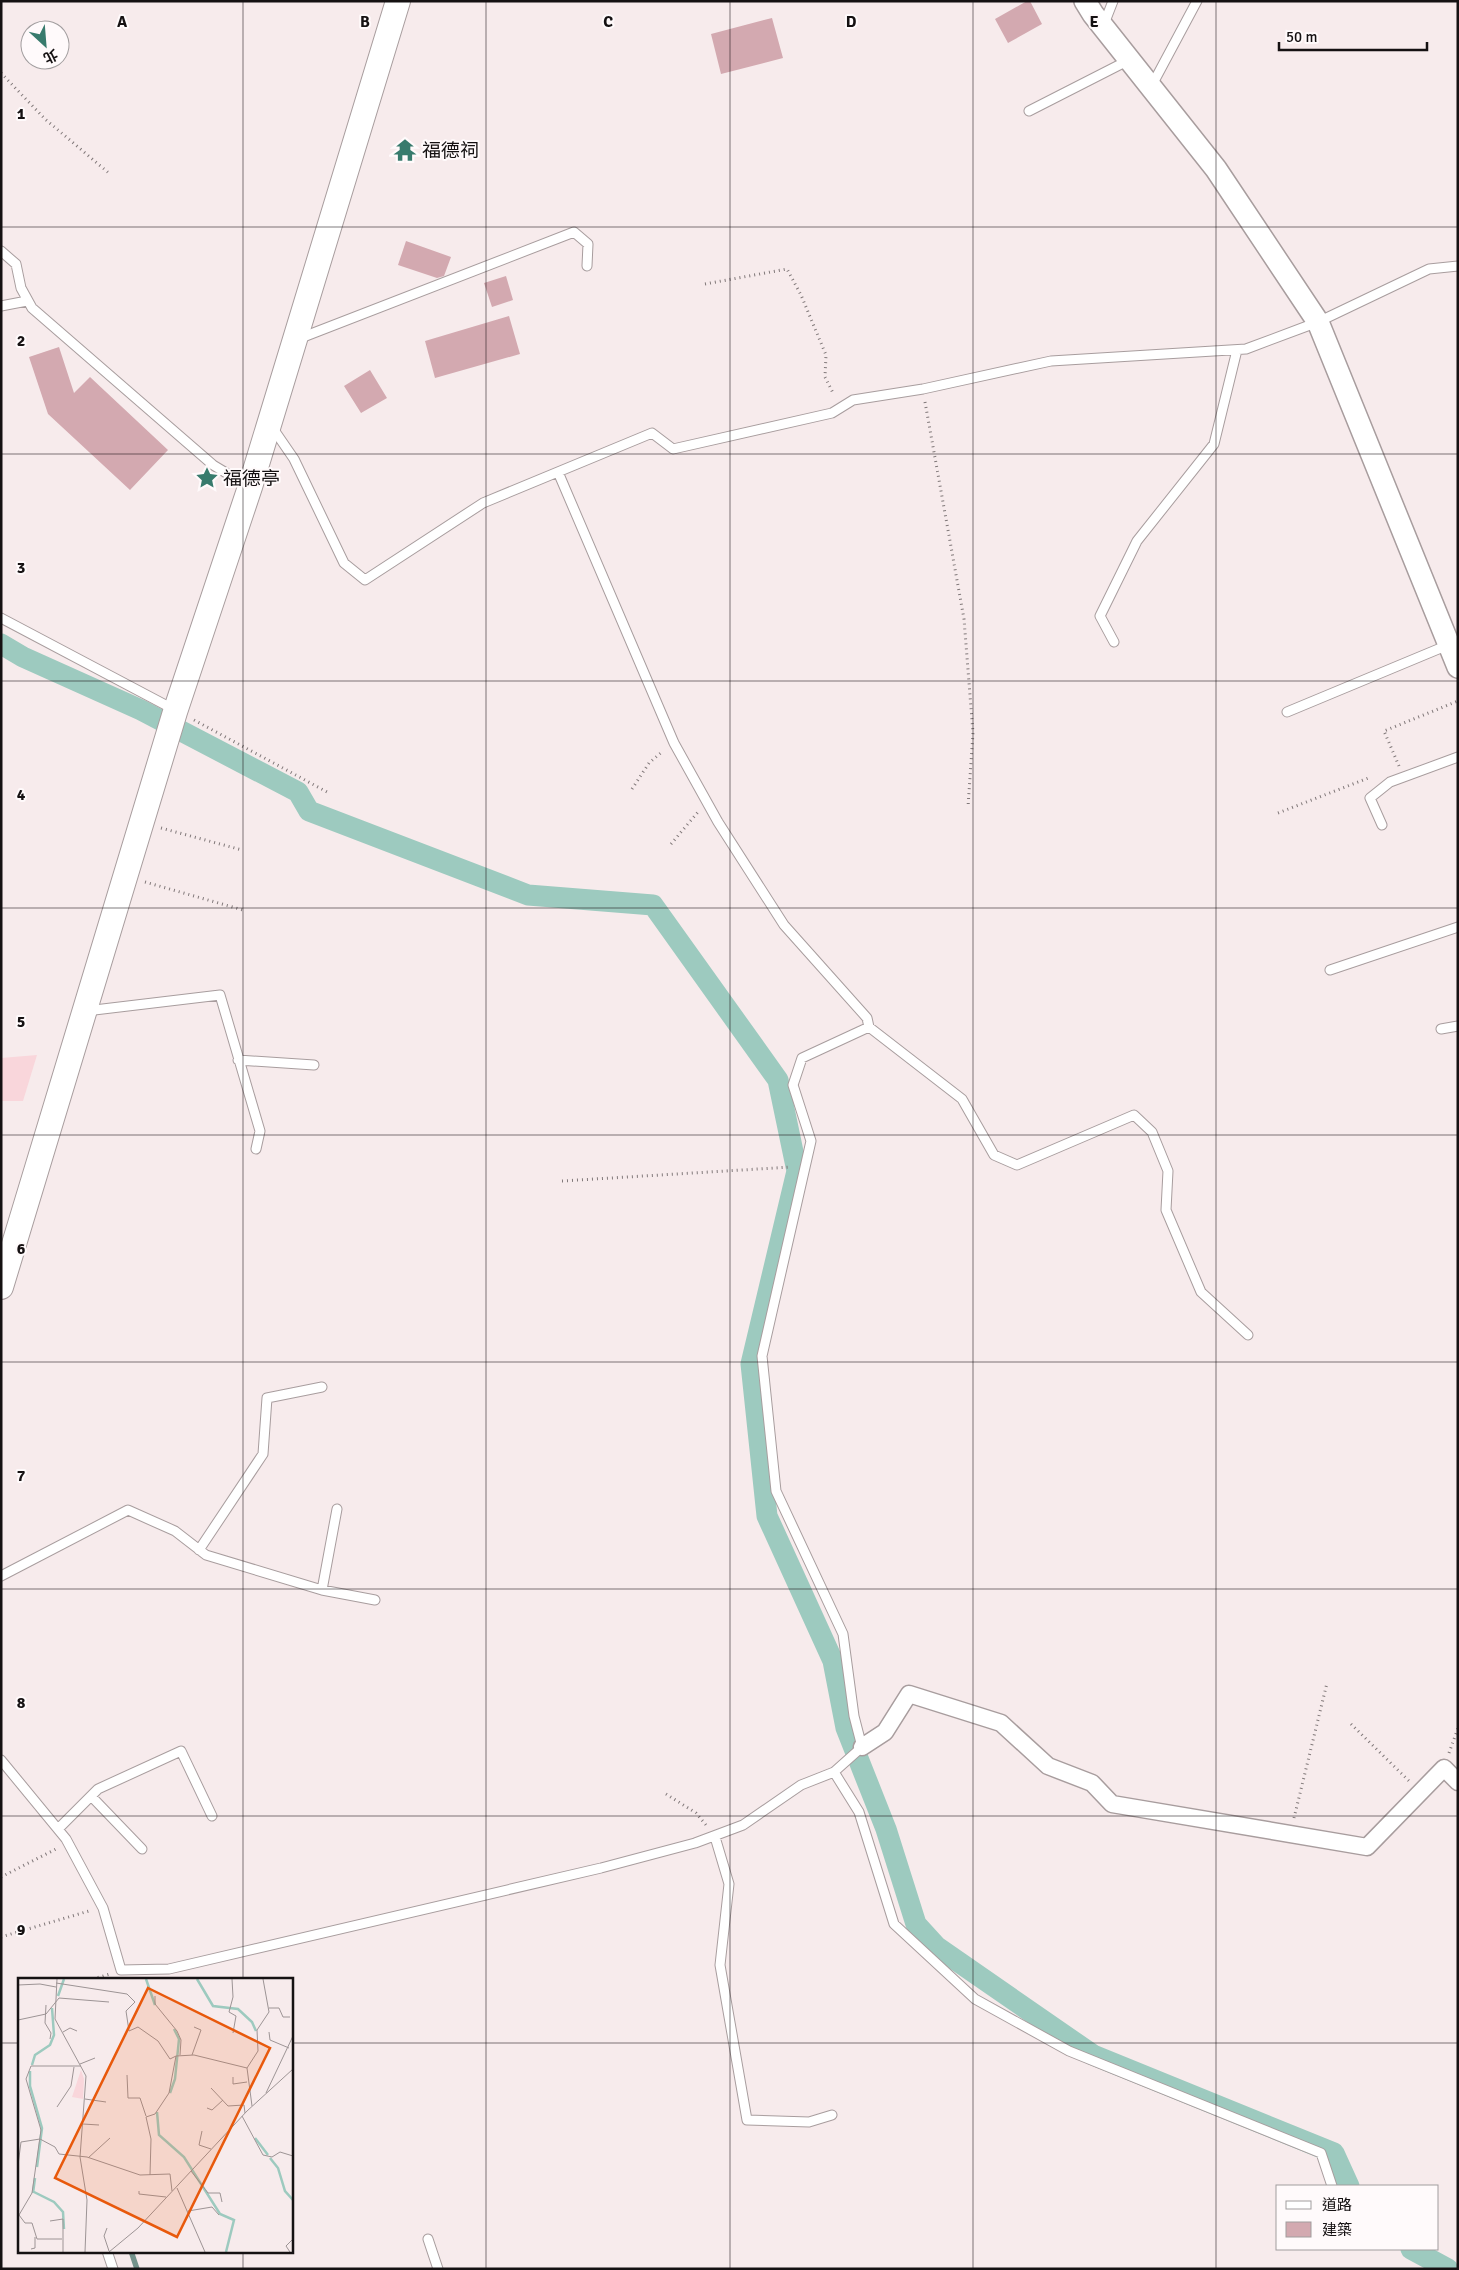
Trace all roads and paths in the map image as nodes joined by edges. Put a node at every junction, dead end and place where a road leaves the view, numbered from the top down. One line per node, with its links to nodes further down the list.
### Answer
1 (398, 1): 18 (main road)
2 (1085, 1): 5 (street)
3 (1113, 1): 5 (lane)
4 (1197, 1): 8 (lane)
5 (1103, 27): 6 (street)
6 (1129, 60): 8 (street); 9 (lane)
7 (1, 73): 10 (path)
8 (1151, 87): 17 (street)
9 (1029, 111)
10 (110, 174)
11 (1, 251): 15 (lane)
12 (587, 266): 18 (lane)
13 (1458, 266): 17 (lane)
14 (705, 284): 21 (path)
15 (27, 300): 16 (lane); 24 (lane)
16 (1, 306)
17 (1318, 322): 19 (lane); 27 (street)
18 (294, 341): 22 (main road)
19 (1237, 350): 20 (lane); 26 (lane)
20 (923, 389): 21 (lane); 39 (path)
21 (841, 407): 23 (lane)
22 (269, 423): 23 (lane); 24 (main road)
23 (558, 472): 32 (lane)
24 (250, 487): 30 (main road)
25 (1, 618): 30 (lane)
26 (1114, 642)
27 (1448, 645): 28 (street); 31 (lane)
28 (1458, 667)
29 (1458, 701): 34 (path)
30 (175, 711): 37 (path); 41 (main road)
31 (1287, 712)
32 (674, 742): 36 (path); 38 (lane)
33 (1458, 757): 42 (lane)
34 (1390, 770)
35 (1380, 774): 40 (path)
36 (632, 789)
37 (329, 793)
38 (706, 801): 43 (path); 51 (lane)
39 (968, 807)
40 (1278, 813)
41 (141, 823): 44 (path); 45 (main road)
42 (1382, 825)
43 (670, 844)
44 (242, 850)
45 (125, 876): 46 (path); 49 (main road)
46 (243, 910)
47 (1458, 927): 48 (lane)
48 (1330, 970)
49 (86, 1011): 53 (lane); 58 (main road)
50 (1458, 1026): 52 (lane)
51 (869, 1027): 56 (lane); 59 (lane)
52 (1441, 1029)
53 (238, 1060): 54 (lane); 55 (lane)
54 (314, 1065)
55 (256, 1149)
56 (806, 1166): 57 (path); 69 (lane)
57 (562, 1182)
58 (1, 1287)
59 (1248, 1335)
60 (322, 1387): 62 (lane)
61 (337, 1509): 64 (lane)
62 (199, 1550): 63 (lane); 64 (lane)
63 (1, 1576)
64 (322, 1590): 65 (lane)
65 (375, 1600)
66 (1327, 1682): 79 (path)
67 (1351, 1724): 74 (path)
68 (1458, 1728): 71 (path)
69 (862, 1747): 72 (lane); 79 (street)
70 (1, 1760): 78 (lane)
71 (1444, 1768): 73 (street); 74 (street)
72 (834, 1772): 80 (lane); 88 (lane)
73 (1458, 1782)
74 (1420, 1791): 79 (street)
75 (666, 1794): 80 (path)
76 (91, 1796): 77 (lane); 78 (lane); 82 (lane)
77 (212, 1816)
78 (58, 1829): 81 (lane)
79 (1291, 1834)
80 (715, 1837): 86 (lane); 87 (lane)
81 (68, 1843): 83 (path); 84 (lane)
82 (142, 1849)
83 (1, 1877)
84 (103, 1908): 85 (path); 86 (lane)
85 (1, 1937)
86 (120, 1974)
87 (832, 2115)
88 (1332, 2185)
89 (428, 2239): 92 (lane)
90 (108, 2252): 91 (lane)
91 (113, 2269)
92 (438, 2269)

